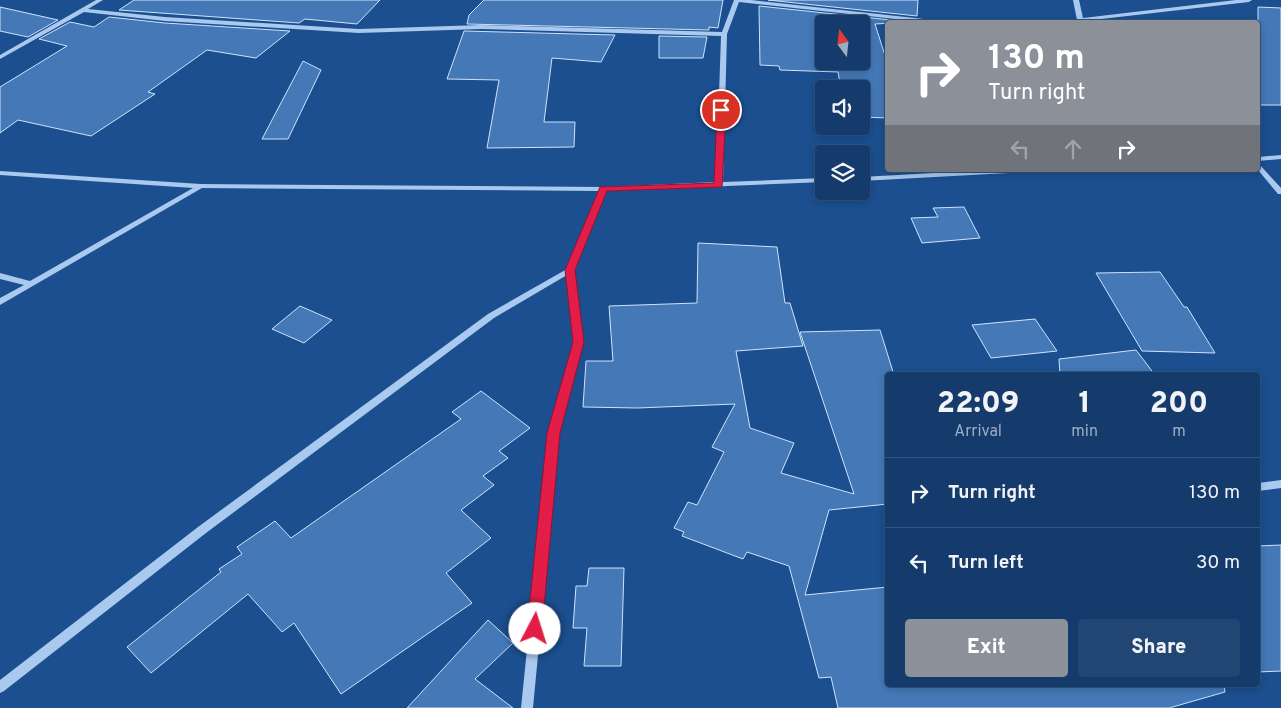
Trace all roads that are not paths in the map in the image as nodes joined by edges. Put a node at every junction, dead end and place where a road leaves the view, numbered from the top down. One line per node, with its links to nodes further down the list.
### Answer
1 (100, 0): 4 (street)
2 (1076, 0): 6 (street)
3 (1248, 0): 7 (street)
4 (84, 10): 8 (street); 9 (street)
5 (915, 20): 8 (street)
6 (1081, 20)
7 (1089, 20)
8 (724, 34): 18 (street)
9 (0, 57)
10 (1281, 157): 11 (street)
11 (1260, 159)
12 (1260, 168): 20 (street)
13 (991, 172): 15 (street)
14 (0, 173): 17 (street)
15 (870, 179)
16 (815, 181): 18 (street)
17 (201, 186): 19 (street); 23 (street)
18 (718, 186): 19 (street)
19 (603, 189): 21 (street)
20 (1281, 192)
21 (570, 270): 27 (street); 28 (street)
22 (0, 276): 23 (street)
23 (31, 284): 24 (street)
24 (0, 302)
25 (1281, 484): 26 (street)
26 (1260, 487)
27 (0, 687)
28 (527, 708)

